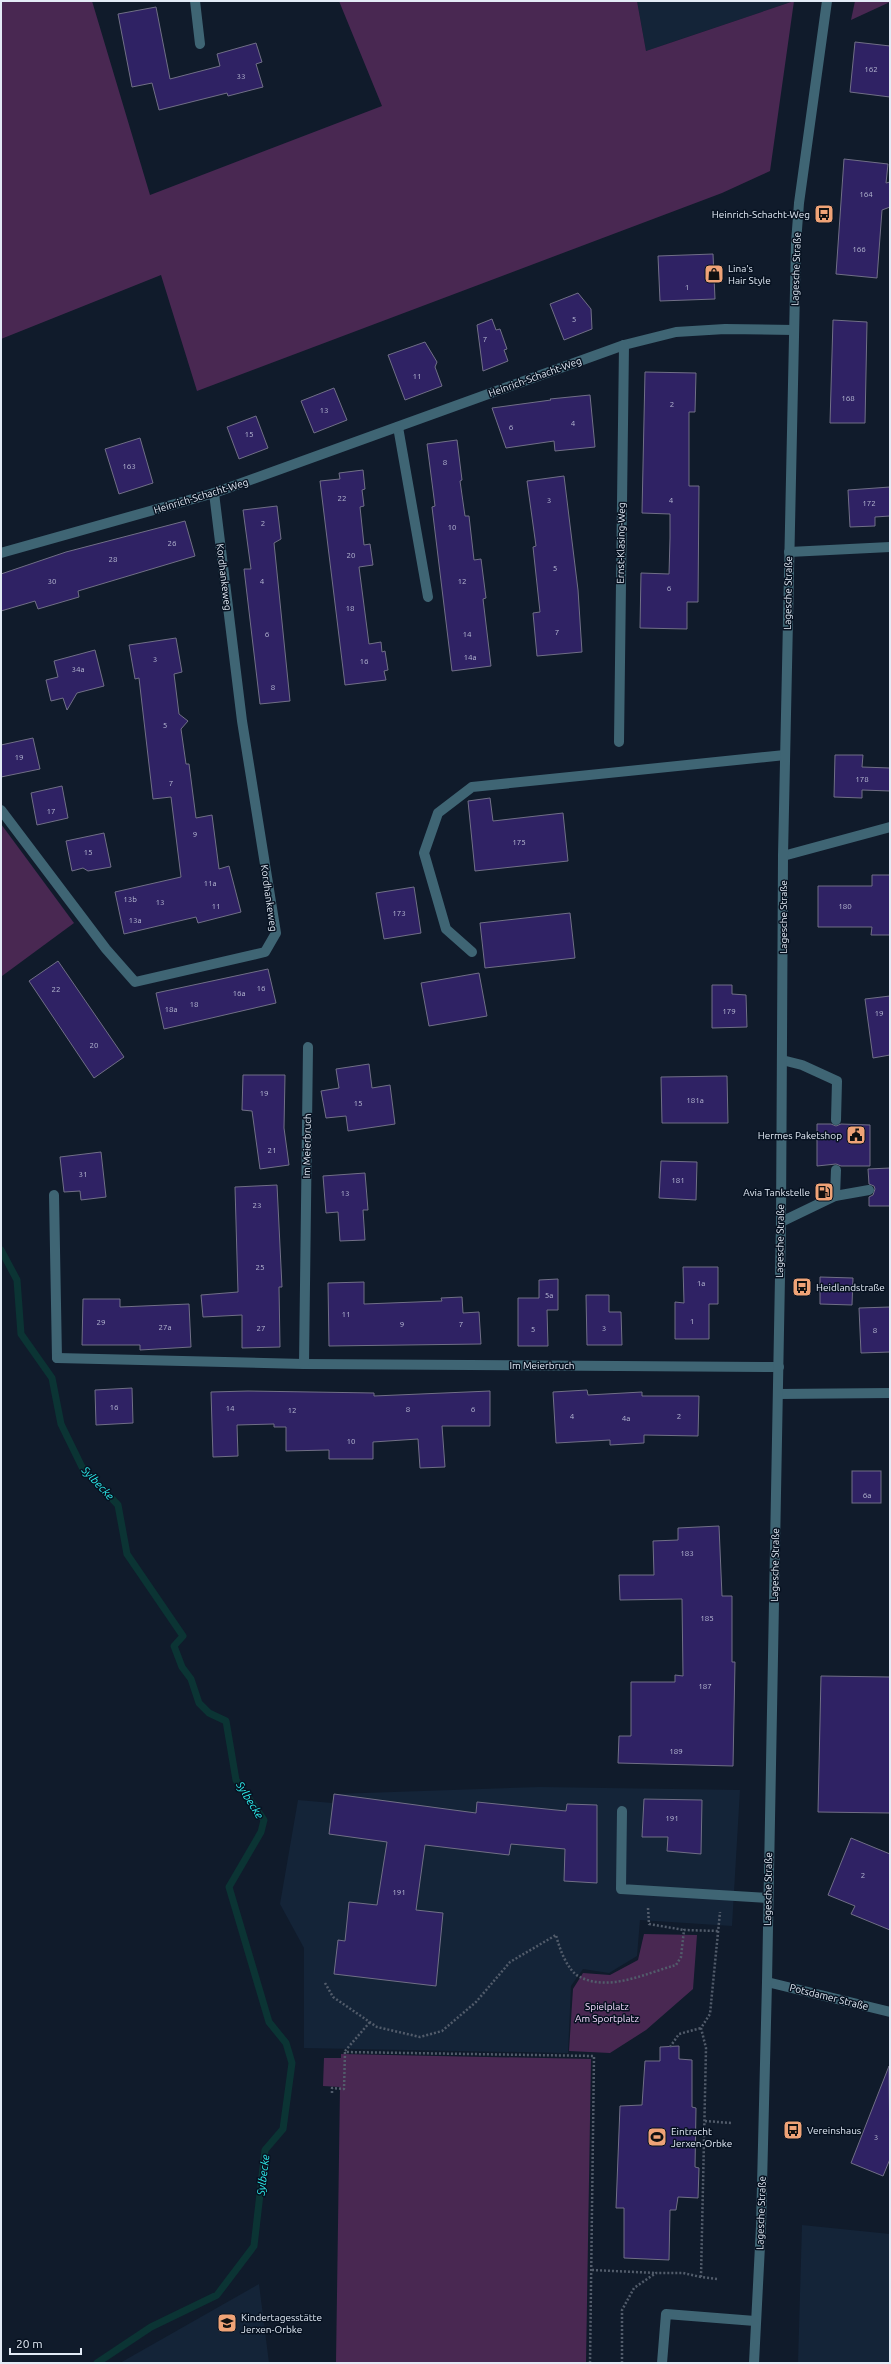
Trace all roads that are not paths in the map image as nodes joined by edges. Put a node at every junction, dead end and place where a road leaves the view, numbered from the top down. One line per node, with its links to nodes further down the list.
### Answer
1 (194, 1): 3 (street)
2 (827, 1): 4 (street, Lagesche Straße)
3 (200, 44)
4 (794, 330): 5 (street, Heinrich-Schacht-Weg); 9 (street, Lagesche Straße)
5 (624, 345): 6 (street, Heinrich-Schacht-Weg); 12 (street, Ernst-Klasing-Weg)
6 (398, 427): 7 (street, Heinrich-Schacht-Weg); 11 (street)
7 (214, 494): 10 (street, Heinrich-Schacht-Weg); 14 (street, Kordhankeweg)
8 (890, 547): 9 (street)
9 (789, 552): 13 (street, Lagesche Straße)
10 (1, 553)
11 (428, 597)
12 (619, 742)
13 (785, 755): 16 (street, Lagesche Straße); 17 (street)
14 (1, 810)
15 (890, 828): 16 (street)
16 (783, 856): 19 (street, Lagesche Straße)
17 (472, 952)
18 (308, 1047): 26 (street, Im Meierbruch)
19 (782, 1060): 20 (street); 25 (street, Lagesche Straße)
20 (836, 1120)
21 (836, 1170): 24 (street)
22 (869, 1190): 24 (street)
23 (54, 1195): 26 (street, Im Meierbruch)
24 (835, 1196): 25 (street)
25 (781, 1222): 27 (street, Lagesche Straße)
26 (304, 1364): 27 (street, Im Meierbruch)
27 (779, 1367): 28 (street, Lagesche Straße)
28 (778, 1394): 29 (street); 31 (street, Lagesche Straße)
29 (890, 1394)
30 (622, 1811): 31 (street)
31 (768, 1898): 32 (street, Lagesche Straße)
32 (767, 1982): 33 (street, Potsdamer Straße); 34 (street, Lagesche Straße)
33 (890, 2012)
34 (756, 2321): 35 (street); 36 (street, Lagesche Straße)
35 (662, 2363)
36 (754, 2363)

